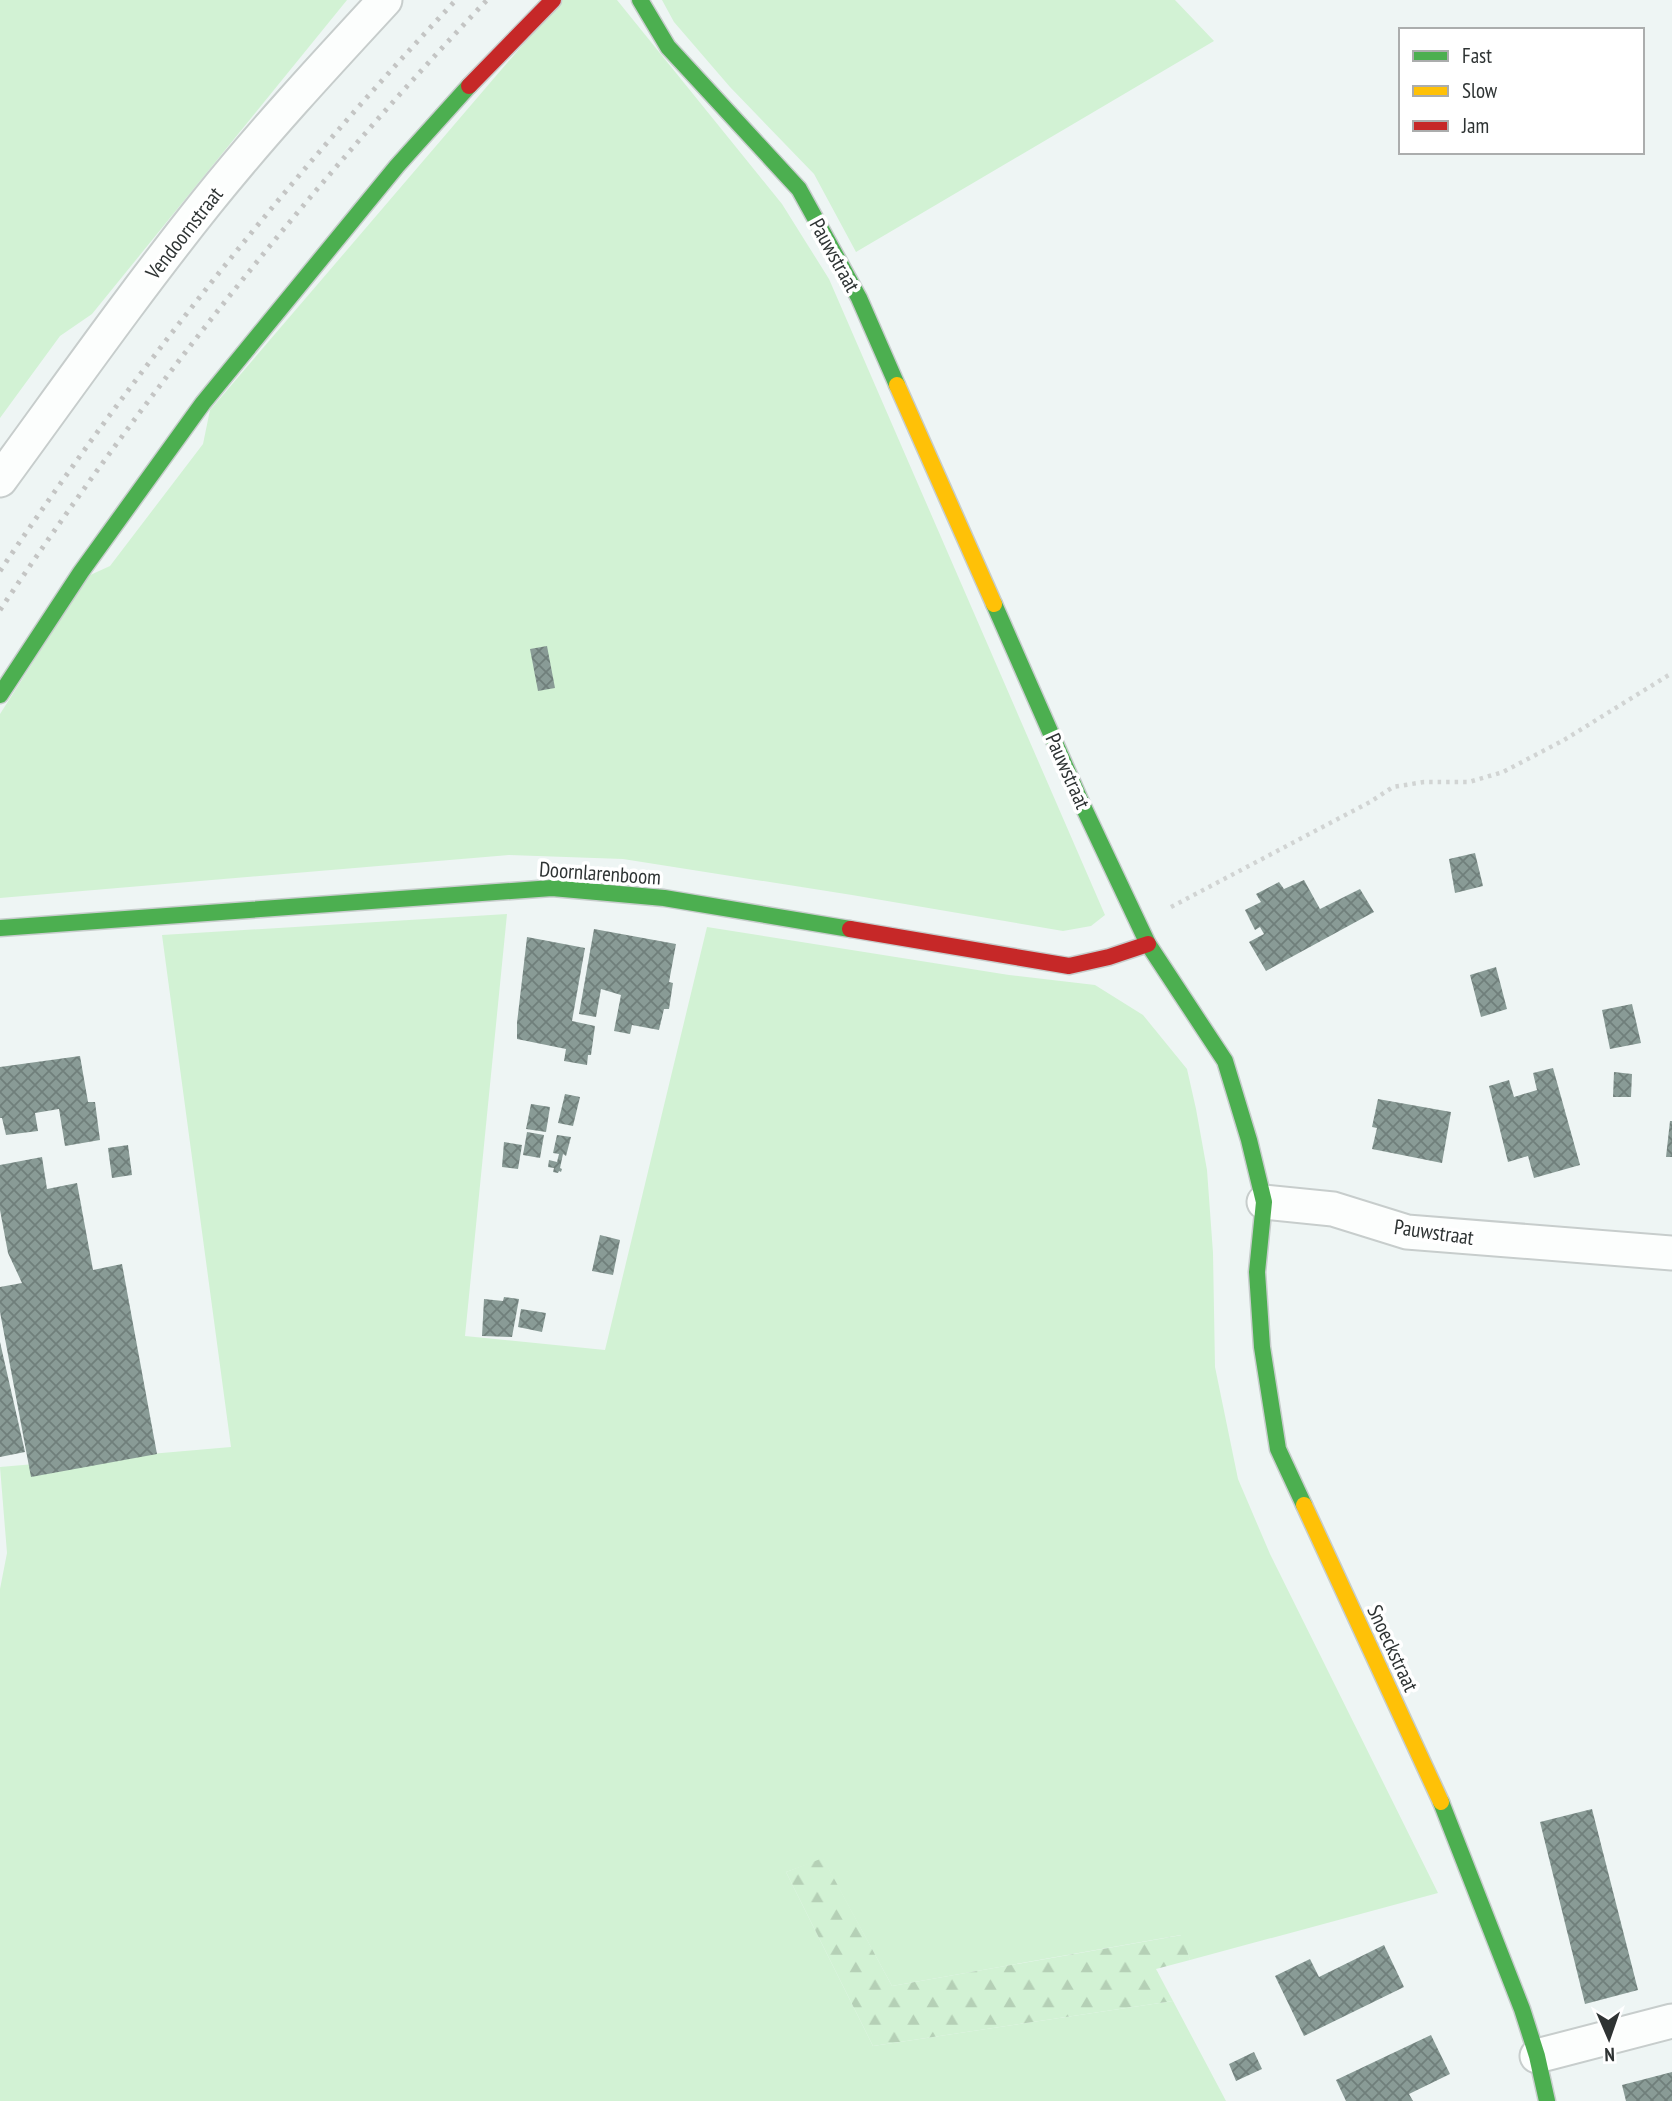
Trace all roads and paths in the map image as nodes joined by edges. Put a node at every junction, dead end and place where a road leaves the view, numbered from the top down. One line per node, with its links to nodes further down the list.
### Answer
1 (385, 0): 4 (street, Vendoornstraat)
2 (553, 0): 6 (street)
3 (640, 0): 7 (street, Pauwstraat)
4 (0, 480)
5 (1672, 673): 7 (path)
6 (0, 695)
7 (1139, 924): 9 (street, Pauwstraat)
8 (0, 928): 9 (street, Doornlarenboom)
9 (1148, 944): 10 (street, Pauwstraat)
10 (1264, 1202): 11 (street, Pauwstraat); 13 (street, Snoeckstraat)
11 (1672, 1253)
12 (1672, 2021): 13 (street)
13 (1537, 2056): 14 (street, Snoeckstraat)
14 (1547, 2101)

